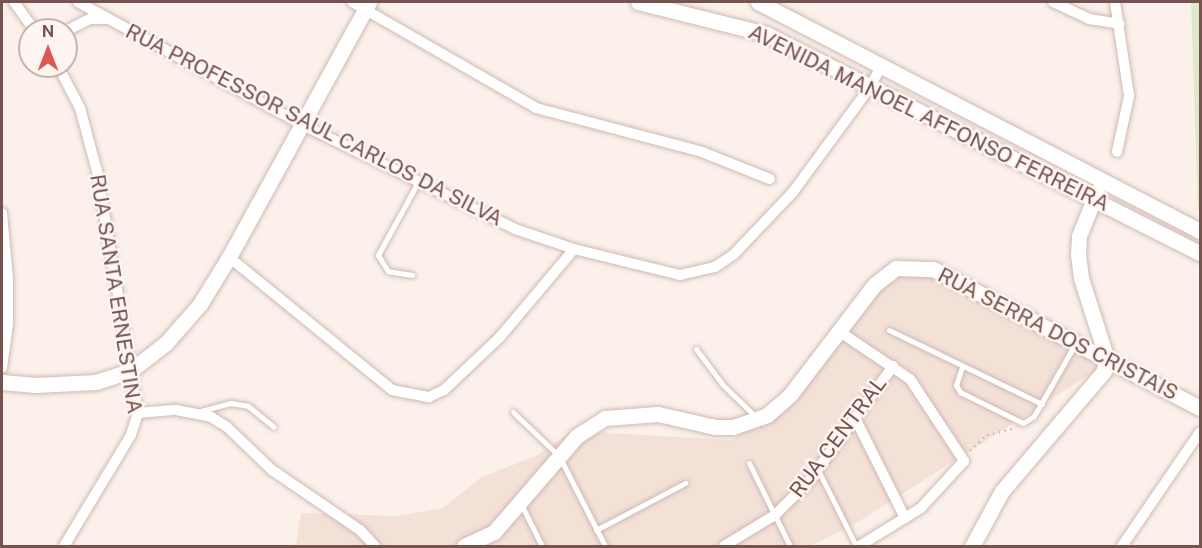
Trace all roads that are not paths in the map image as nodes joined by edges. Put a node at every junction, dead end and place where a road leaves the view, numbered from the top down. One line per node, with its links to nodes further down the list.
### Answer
1 (14, 2): 8 (street)
2 (78, 2): 9 (street, RUA PROFESSOR SAUL CARLOS DA SILVA)
3 (638, 2): 14 (main road, AVENIDA MANOEL AFFONSO FERREIRA)
4 (758, 2): 12 (main road, AVENIDA MANOEL AFFONSO FERREIRA)
5 (1053, 2): 10 (street)
6 (1115, 2): 10 (street)
7 (362, 4): 15 (main road); 17 (street)
8 (25, 18)
9 (108, 19): 11 (street); 15 (street, RUA PROFESSOR SAUL CARLOS DA SILVA)
10 (1120, 24): 16 (street)
11 (78, 25)
12 (882, 64): 14 (street, RUA PROFESSOR SAUL CARLOS DA SILVA); 18 (main road, AVENIDA MANOEL AFFONSO FERREIRA)
13 (64, 78): 35 (street, RUA SANTA ERNESTINA)
14 (870, 87): 20 (main road, AVENIDA MANOEL AFFONSO FERREIRA); 23 (street, RUA PROFESSOR SAUL CARLOS DA SILVA)
15 (303, 124): 19 (street, RUA PROFESSOR SAUL CARLOS DA SILVA); 25 (main road)
16 (1118, 152)
17 (770, 179)
18 (1103, 180): 20 (main road); 22 (main road, AVENIDA MANOEL AFFONSO FERREIRA)
19 (418, 182): 23 (street, RUA PROFESSOR SAUL CARLOS DA SILVA); 26 (lane)
20 (1093, 198): 24 (main road, AVENIDA MANOEL AFFONSO FERREIRA); 31 (main road)
21 (2, 213): 34 (street)
22 (1196, 228)
23 (574, 249): 25 (street)
24 (1200, 253)
25 (229, 257): 35 (main road)
26 (412, 275)
27 (889, 330): 33 (lane)
28 (840, 332): 29 (main road, RUA SERRA DOS CRISTAIS); 32 (street); 43 (main road, RUA SERRA DOS CRISTAIS)
29 (1076, 341): 31 (main road, RUA SERRA DOS CRISTAIS); 37 (lane)
30 (696, 349): 43 (lane)
31 (1106, 356): 38 (main road, RUA SERRA DOS CRISTAIS); 62 (main road)
32 (892, 366): 42 (street, RUA CENTRAL); 52 (street)
33 (962, 367): 37 (lane); 37 (lane)
34 (2, 368)
35 (130, 370): 36 (main road); 41 (street, RUA SANTA ERNESTINA)
36 (2, 382)
37 (1042, 404)
38 (1200, 408)
39 (197, 412): 41 (street); 44 (lane); 56 (street)
40 (513, 412): 46 (lane)
41 (138, 413): 55 (street, RUA SANTA ERNESTINA)
42 (855, 418): 48 (street, RUA CENTRAL); 52 (street)
43 (759, 420): 46 (main road)
44 (274, 427)
45 (1200, 432): 63 (street)
46 (559, 456): 50 (main road); 53 (lane)
47 (748, 463): 51 (lane)
48 (818, 470): 51 (street, RUA CENTRAL); 61 (lane)
49 (685, 483): 53 (lane)
50 (521, 504): 54 (main road); 57 (lane)
51 (775, 515): 59 (street, RUA CENTRAL); 60 (lane)
52 (905, 519): 61 (street)
53 (596, 530): 58 (lane)
54 (474, 545)
55 (64, 546)
56 (375, 546)
57 (542, 546)
58 (605, 546)
59 (727, 546)
60 (790, 546)
61 (858, 546)
62 (972, 546)
63 (1122, 546)

